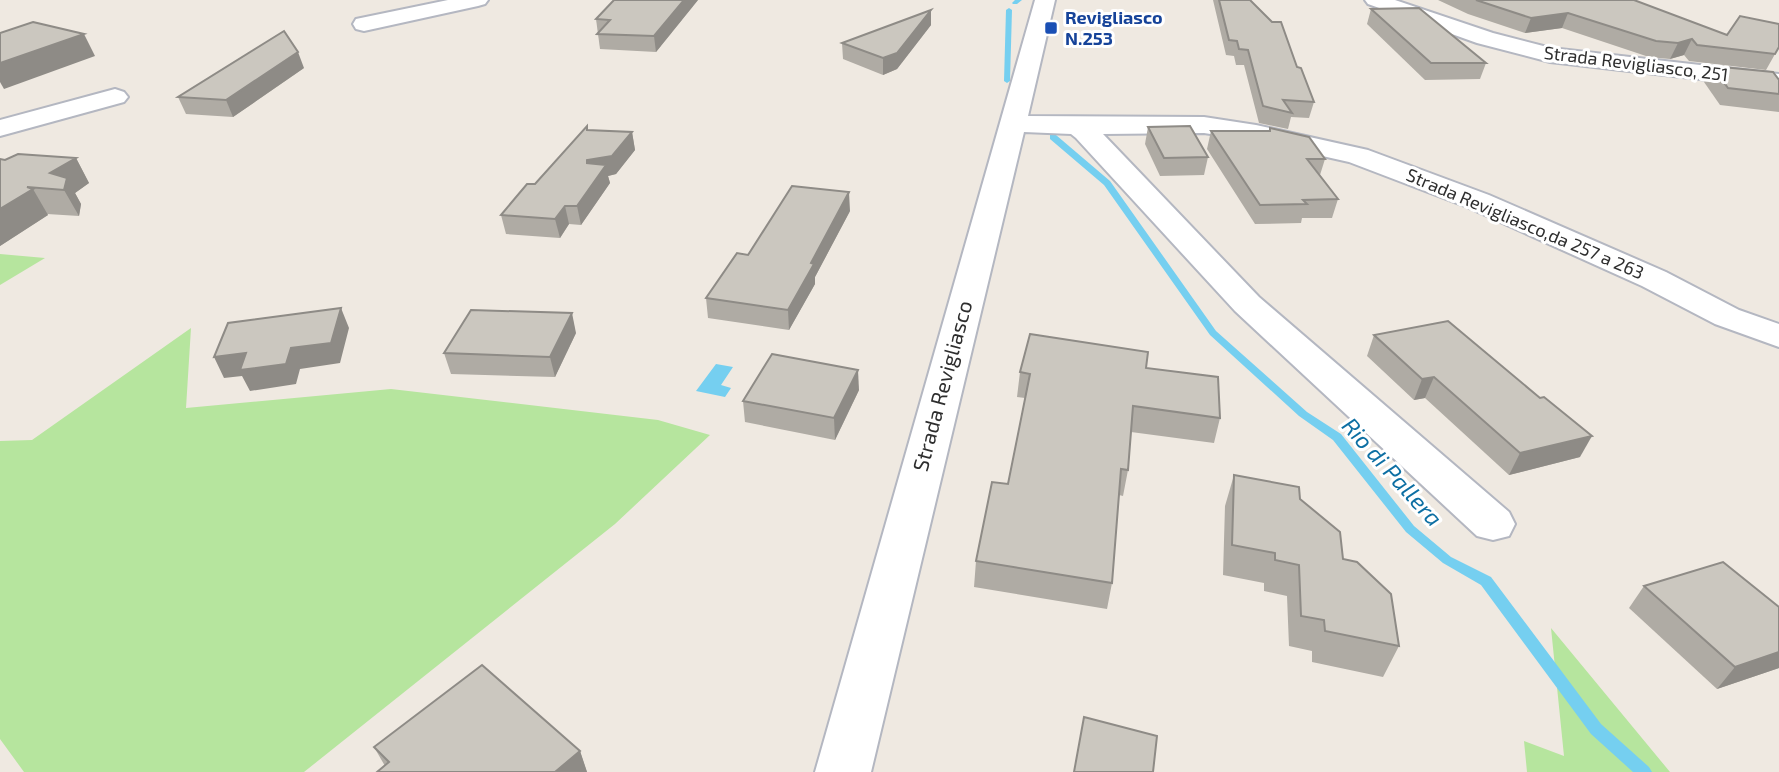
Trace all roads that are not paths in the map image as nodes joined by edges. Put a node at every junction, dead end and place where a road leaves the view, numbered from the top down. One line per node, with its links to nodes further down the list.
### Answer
1 (478, 0): 4 (street)
2 (1045, 0): 7 (street, Strada Revigliasco)
3 (1375, 0): 5 (street, Strada Revigliasco, 251)
4 (364, 24)
5 (1779, 81)
6 (115, 97): 9 (street)
7 (1012, 123): 8 (street, Strada Revigliasco,da 257 a 263); 12 (street, Strada Revigliasco)
8 (1077, 127): 10 (street, Strada Revigliasco,da 257 a 263); 11 (street)
9 (0, 128)
10 (1779, 336)
11 (1493, 524)
12 (843, 772)

